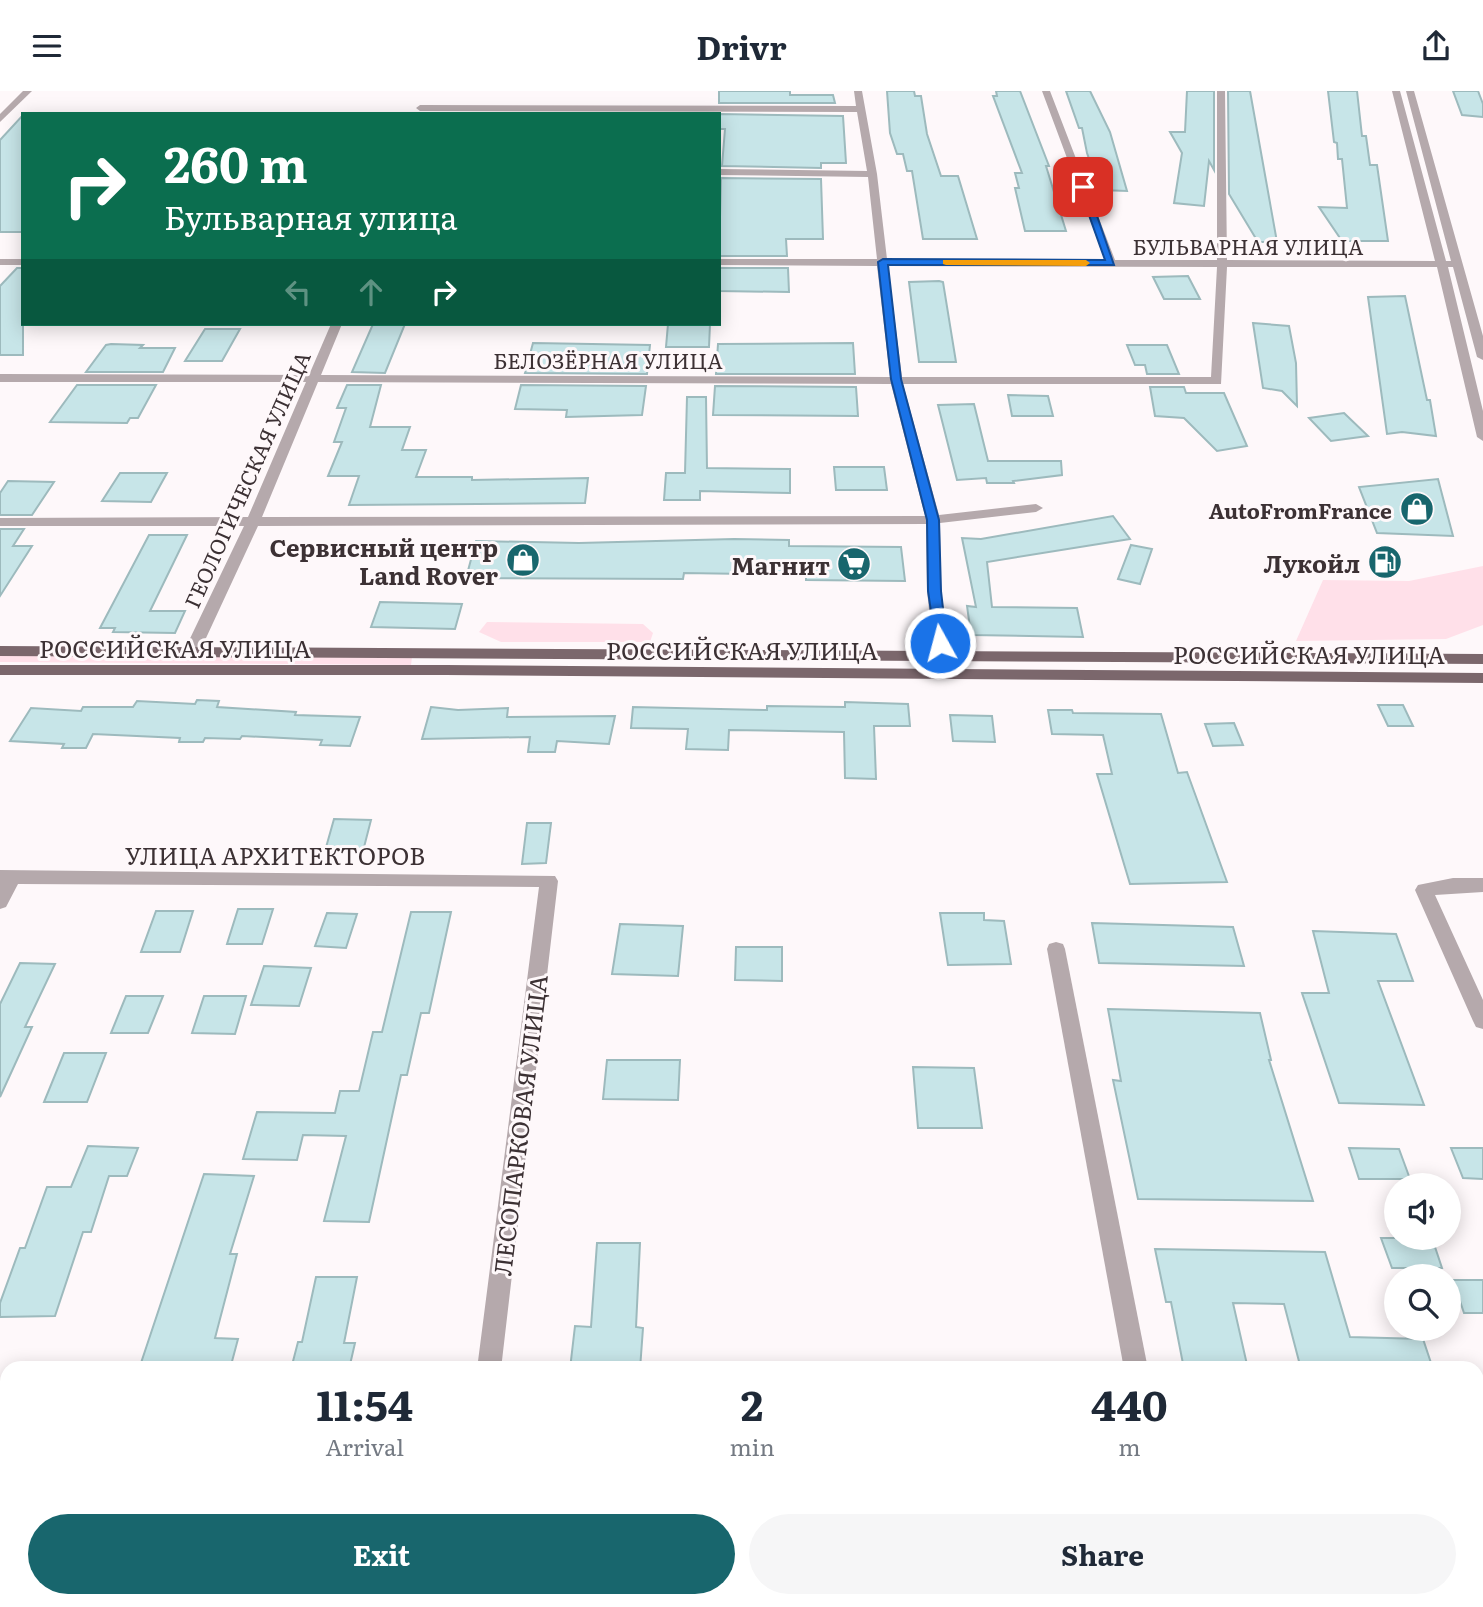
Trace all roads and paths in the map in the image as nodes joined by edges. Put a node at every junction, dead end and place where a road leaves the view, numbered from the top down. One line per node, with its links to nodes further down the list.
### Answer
1 (28, 91): 9 (street)
2 (858, 91): 8 (street)
3 (1046, 91): 16 (street)
4 (1221, 91): 17 (street)
5 (1396, 91): 19 (street)
6 (1410, 91): 18 (street)
7 (420, 107): 8 (street)
8 (861, 109): 11 (street)
9 (0, 119)
10 (721, 172): 11 (street)
11 (872, 174): 15 (street)
12 (0, 262): 13 (street)
13 (21, 262)
14 (721, 262): 15 (street, БУЛЬВАРНАЯ УЛИЦА)
15 (883, 262): 16 (street, БУЛЬВАРНАЯ УЛИЦА); 24 (street)
16 (1111, 263): 17 (street, БУЛЬВАРНАЯ УЛИЦА)
17 (1222, 264): 19 (street, БУЛЬВАРНАЯ УЛИЦА); 24 (street, БЕЛОЗЁРНАЯ УЛИЦА)
18 (1458, 264): 19 (street, БУЛЬВАРНАЯ УЛИЦА); 21 (street)
19 (1441, 265): 25 (street)
20 (336, 326): 23 (street, ГЕОЛОГИЧЕСКАЯ УЛИЦА)
21 (1483, 357)
22 (0, 378): 23 (street, БЕЛОЗЁРНАЯ УЛИЦА)
23 (314, 378): 24 (street, БЕЛОЗЁРНАЯ УЛИЦА); 29 (street, ГЕОЛОГИЧЕСКАЯ УЛИЦА)
24 (896, 379): 27 (street)
25 (1483, 437)
26 (1036, 508): 27 (street)
27 (933, 520): 29 (street); 32 (street)
28 (0, 522): 29 (street)
29 (253, 522): 31 (street, ГЕОЛОГИЧЕСКАЯ УЛИЦА)
30 (0, 650): 31 (main road, РОССИЙСКАЯ УЛИЦА)
31 (192, 651): 32 (main road, РОССИЙСКАЯ УЛИЦА)
32 (942, 655): 33 (main road, РОССИЙСКАЯ УЛИЦА); 35 (main road)
33 (1483, 659)
34 (0, 670): 35 (main road, РОССИЙСКАЯ УЛИЦА)
35 (945, 674): 36 (main road, РОССИЙСКАЯ УЛИЦА)
36 (1483, 678)
37 (6, 877): 38 (street, УЛИЦА АРХИТЕКТОРОВ); 40 (street)
38 (549, 881): 43 (street, ЛЕСОПАРКОВАЯ УЛИЦА)
39 (1483, 885): 42 (street)
40 (0, 902)
41 (1056, 949): 44 (street)
42 (1483, 1021)
43 (490, 1361)
44 (1134, 1361)

